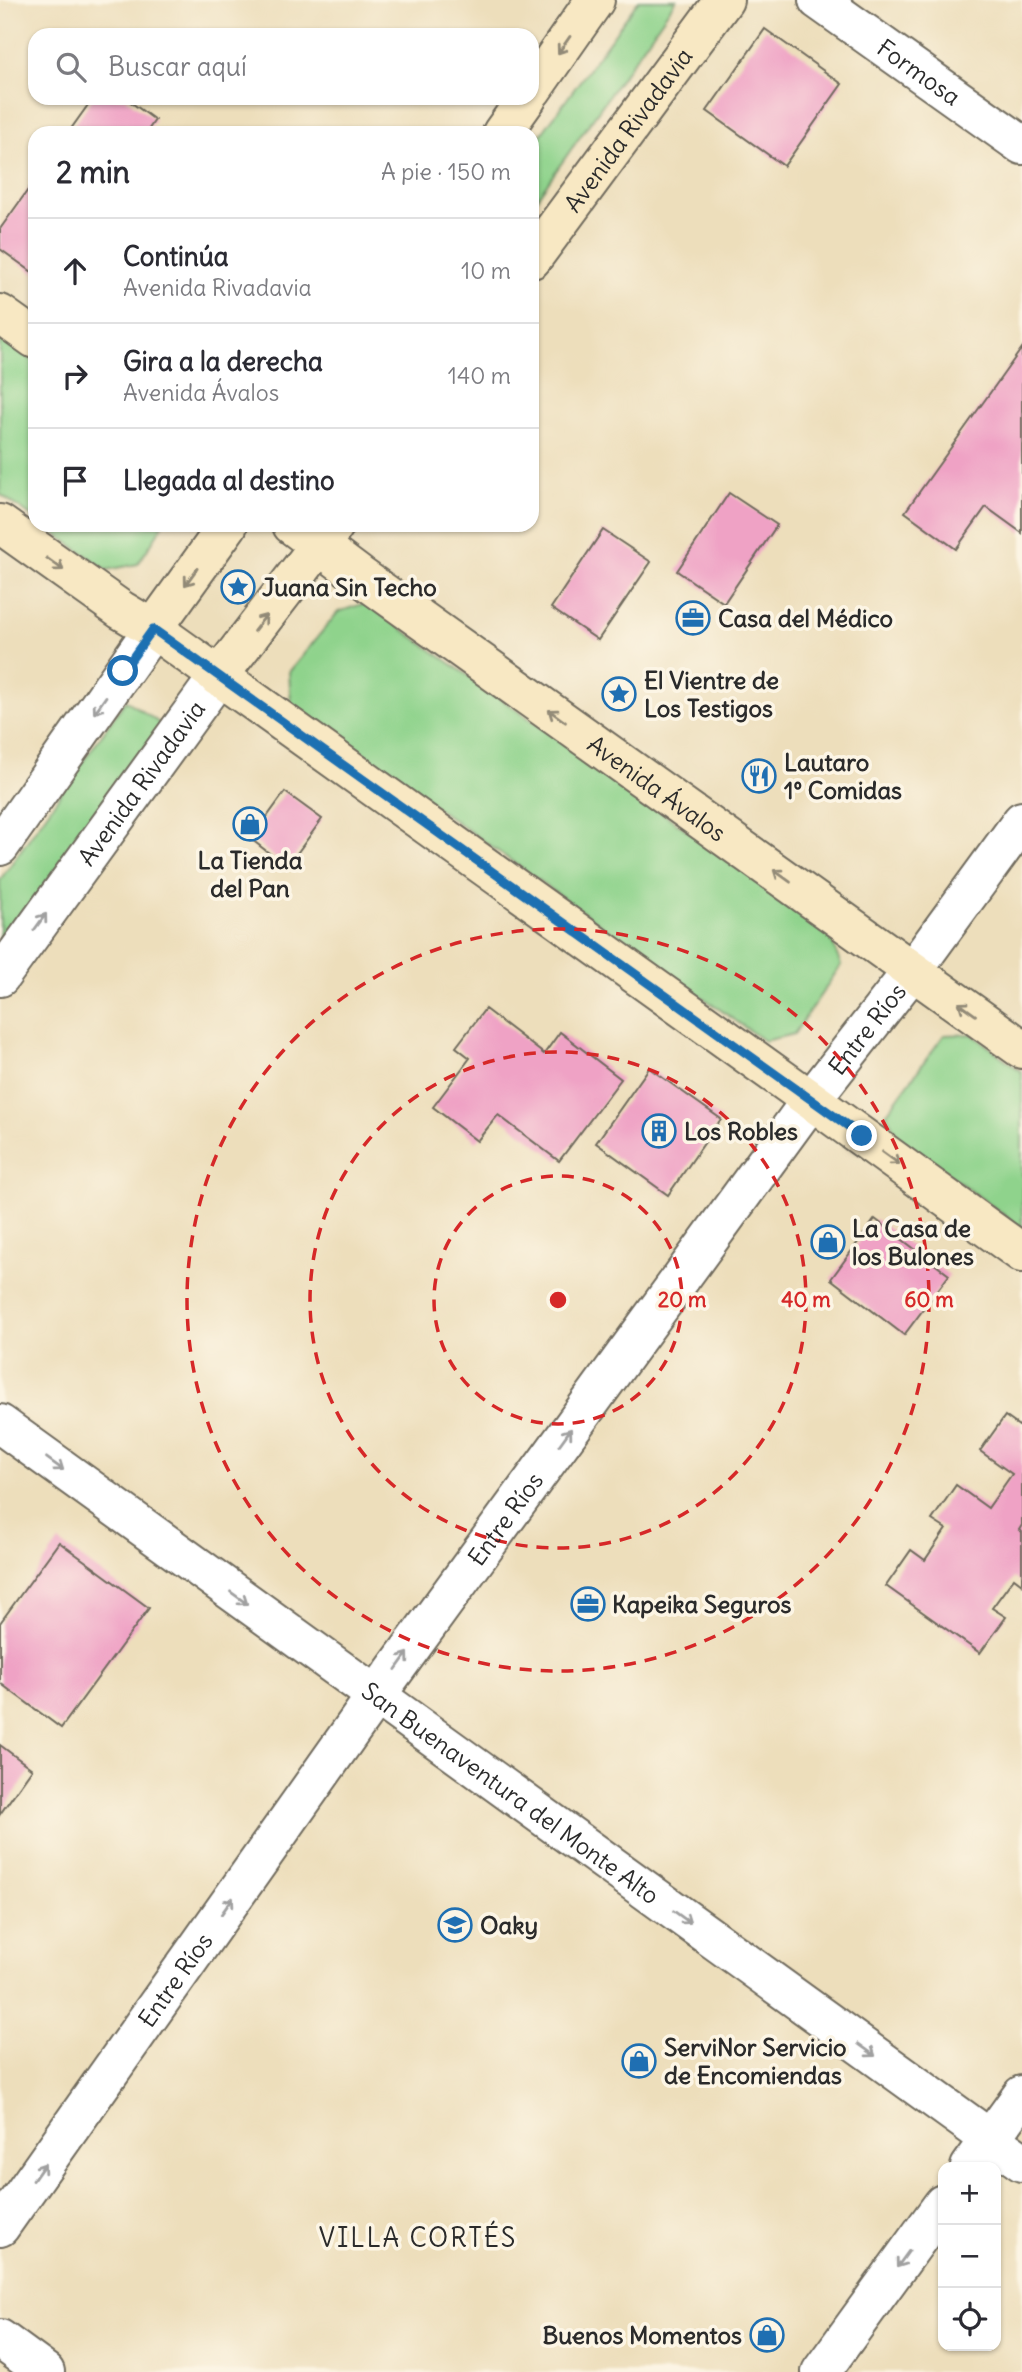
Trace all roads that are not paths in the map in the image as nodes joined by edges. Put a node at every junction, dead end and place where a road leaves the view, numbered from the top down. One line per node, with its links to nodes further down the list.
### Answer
1 (595, 0): 4 (main road, one-way to 4)
2 (724, 0): 8 (main road, Avenida Rivadavia)
3 (818, 0): 7 (street, Formosa)
4 (539, 80)
5 (522, 105): 6 (main road)
6 (507, 126)
7 (1022, 145)
8 (539, 250)
9 (0, 314): 10 (main road)
10 (28, 334)
11 (0, 524): 14 (main road, one-way to 14)
12 (223, 532): 14 (main road, one-way to 14)
13 (315, 532): 15 (main road, Avenida Rivadavia, one-way to 13); 18 (main road, Avenida Ávalos, one-way to 13)
14 (153, 629): 15 (main road); 17 (street, one-way to 17)
15 (218, 677): 19 (street, Avenida Rivadavia, one-way to 15); 21 (main road)
16 (1022, 821): 18 (street, Entre Ríos)
17 (0, 846)
18 (913, 970): 20 (main road, Avenida Ávalos, one-way to 18); 21 (street, Entre Ríos)
19 (0, 977)
20 (1022, 1049)
21 (811, 1100): 22 (main road, one-way to 22); 24 (street, Entre Ríos, one-way to 21)
22 (1022, 1253)
23 (0, 1424): 24 (street, San Buenaventura del Monte Alto, one-way to 24)
24 (375, 1697): 26 (street, San Buenaventura del Monte Alto, one-way to 26); 29 (street, Entre Ríos, one-way to 24)
25 (1022, 2095): 26 (street)
26 (980, 2153): 27 (street, San Buenaventura del Monte Alto)
27 (1022, 2162)
28 (938, 2211): 32 (street, one-way to 32)
29 (0, 2227)
30 (0, 2339): 31 (street)
31 (45, 2372)
32 (821, 2372)

